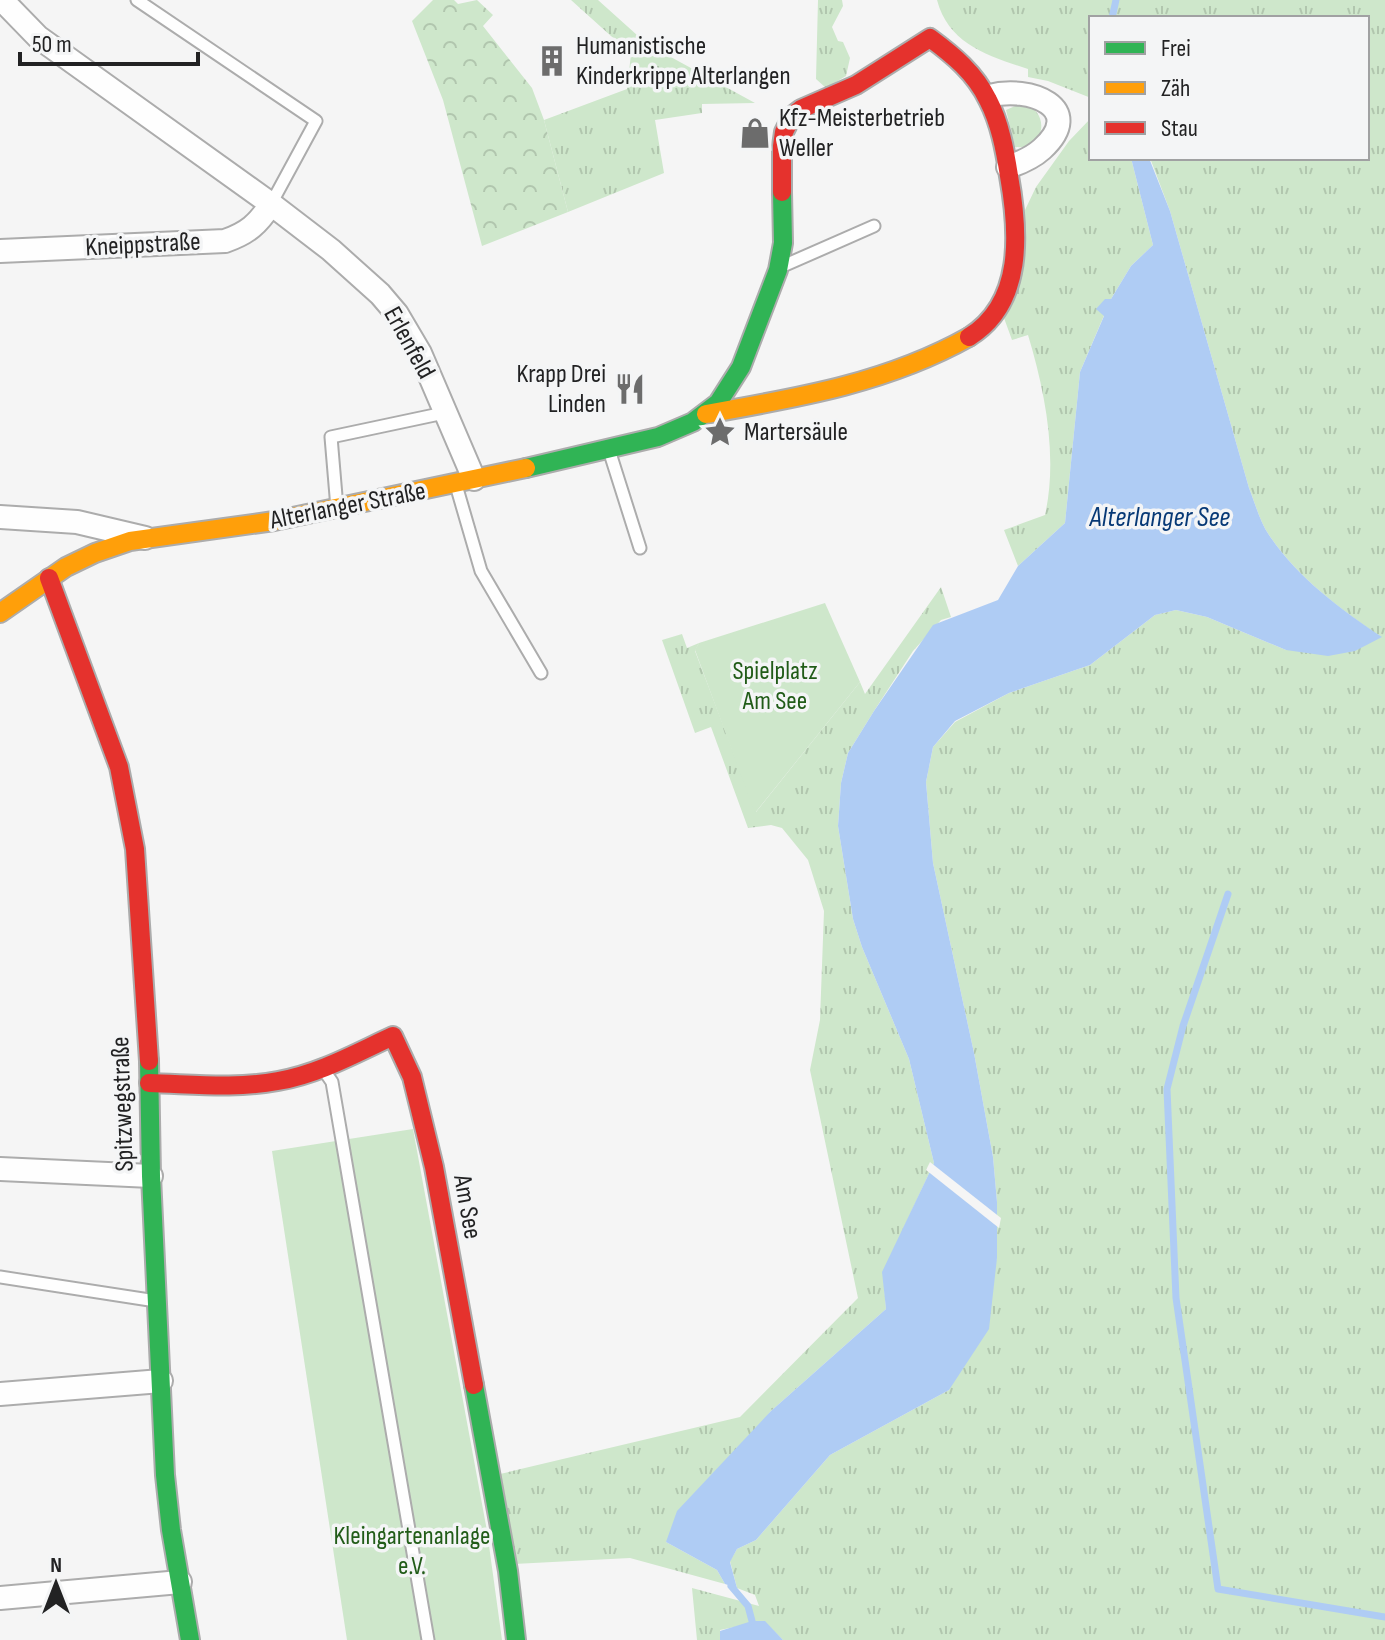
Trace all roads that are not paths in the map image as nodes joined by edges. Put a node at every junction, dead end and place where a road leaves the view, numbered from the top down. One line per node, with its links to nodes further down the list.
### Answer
1 (2, 0): 5 (street, Erlenfeld)
2 (137, 0): 5 (lane)
3 (989, 96): 4 (street, Alterlanger Straße); 4 (street); 8 (street, Alterlanger Straße)
4 (1008, 167): 10 (street, Alterlanger Straße)
5 (271, 204): 7 (street, Kneippstraße); 9 (street, Erlenfeld)
6 (874, 226): 8 (lane)
7 (0, 251)
8 (779, 267): 10 (street, Alterlanger Straße)
9 (444, 413): 12 (street, Erlenfeld); 13 (lane)
10 (706, 414): 11 (street, Alterlanger Straße)
11 (609, 449): 12 (street, Alterlanger Straße); 16 (lane)
12 (465, 482): 13 (street, Alterlanger Straße); 19 (lane)
13 (337, 508): 15 (street, Alterlanger Straße)
14 (0, 517): 15 (street)
15 (146, 539): 17 (street, Alterlanger Straße)
16 (640, 548)
17 (49, 578): 18 (street, Alterlanger Straße); 21 (street, Spitzwegstraße)
18 (0, 613)
19 (541, 673)
20 (323, 1068): 21 (street, Am See); 31 (lane); 32 (street, Am See)
21 (149, 1083): 23 (street, Spitzwegstraße)
22 (0, 1169): 23 (street)
23 (151, 1176): 25 (street, Spitzwegstraße)
24 (0, 1277): 25 (lane)
25 (156, 1301): 26 (street, Spitzwegstraße)
26 (161, 1381): 27 (street); 28 (street, Spitzwegstraße)
27 (0, 1394)
28 (180, 1582): 29 (street); 30 (street, Spitzwegstraße)
29 (0, 1598)
30 (190, 1640)
31 (428, 1640)
32 (516, 1640)

